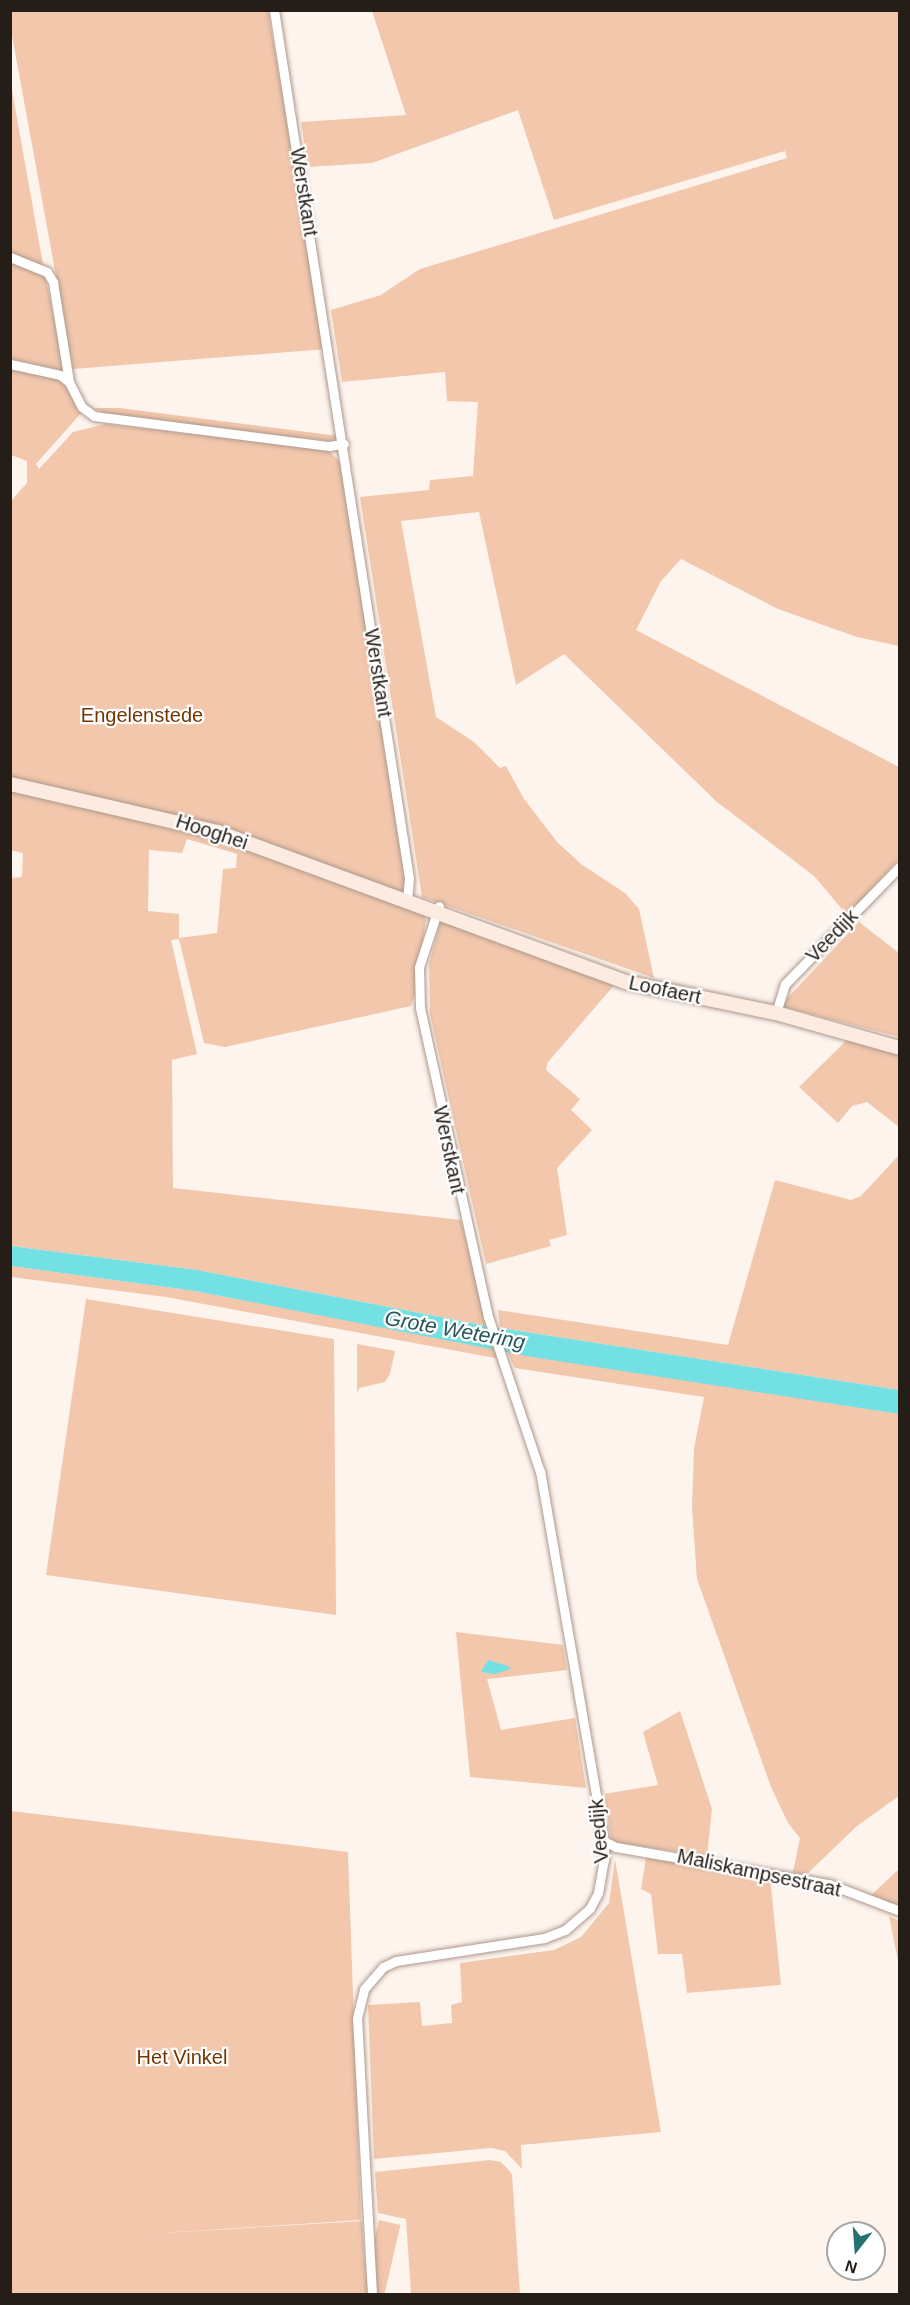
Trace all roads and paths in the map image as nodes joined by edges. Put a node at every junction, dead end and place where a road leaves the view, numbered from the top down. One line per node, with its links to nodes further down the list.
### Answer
1 (274, 10): 5 (street, Werstkant)
2 (10, 257): 4 (street)
3 (10, 364): 4 (street)
4 (69, 382): 5 (street)
5 (344, 444): 8 (street, Werstkant)
6 (10, 784): 8 (street, Hooghei)
7 (900, 866): 10 (street, Veedijk)
8 (407, 902): 9 (street, Loofaert)
9 (438, 909): 10 (street, Loofaert); 12 (street, Werstkant)
10 (776, 1013): 11 (street, Loofaert)
11 (900, 1048)
12 (500, 1350): 13 (street, Veedijk)
13 (604, 1841): 14 (street, Maliskampsestraat); 15 (street, Veedijk)
14 (616, 1847): 15 (street); 16 (street, Maliskampsestraat)
15 (604, 1856): 17 (street, Veedijk)
16 (900, 1911)
17 (372, 2295)

